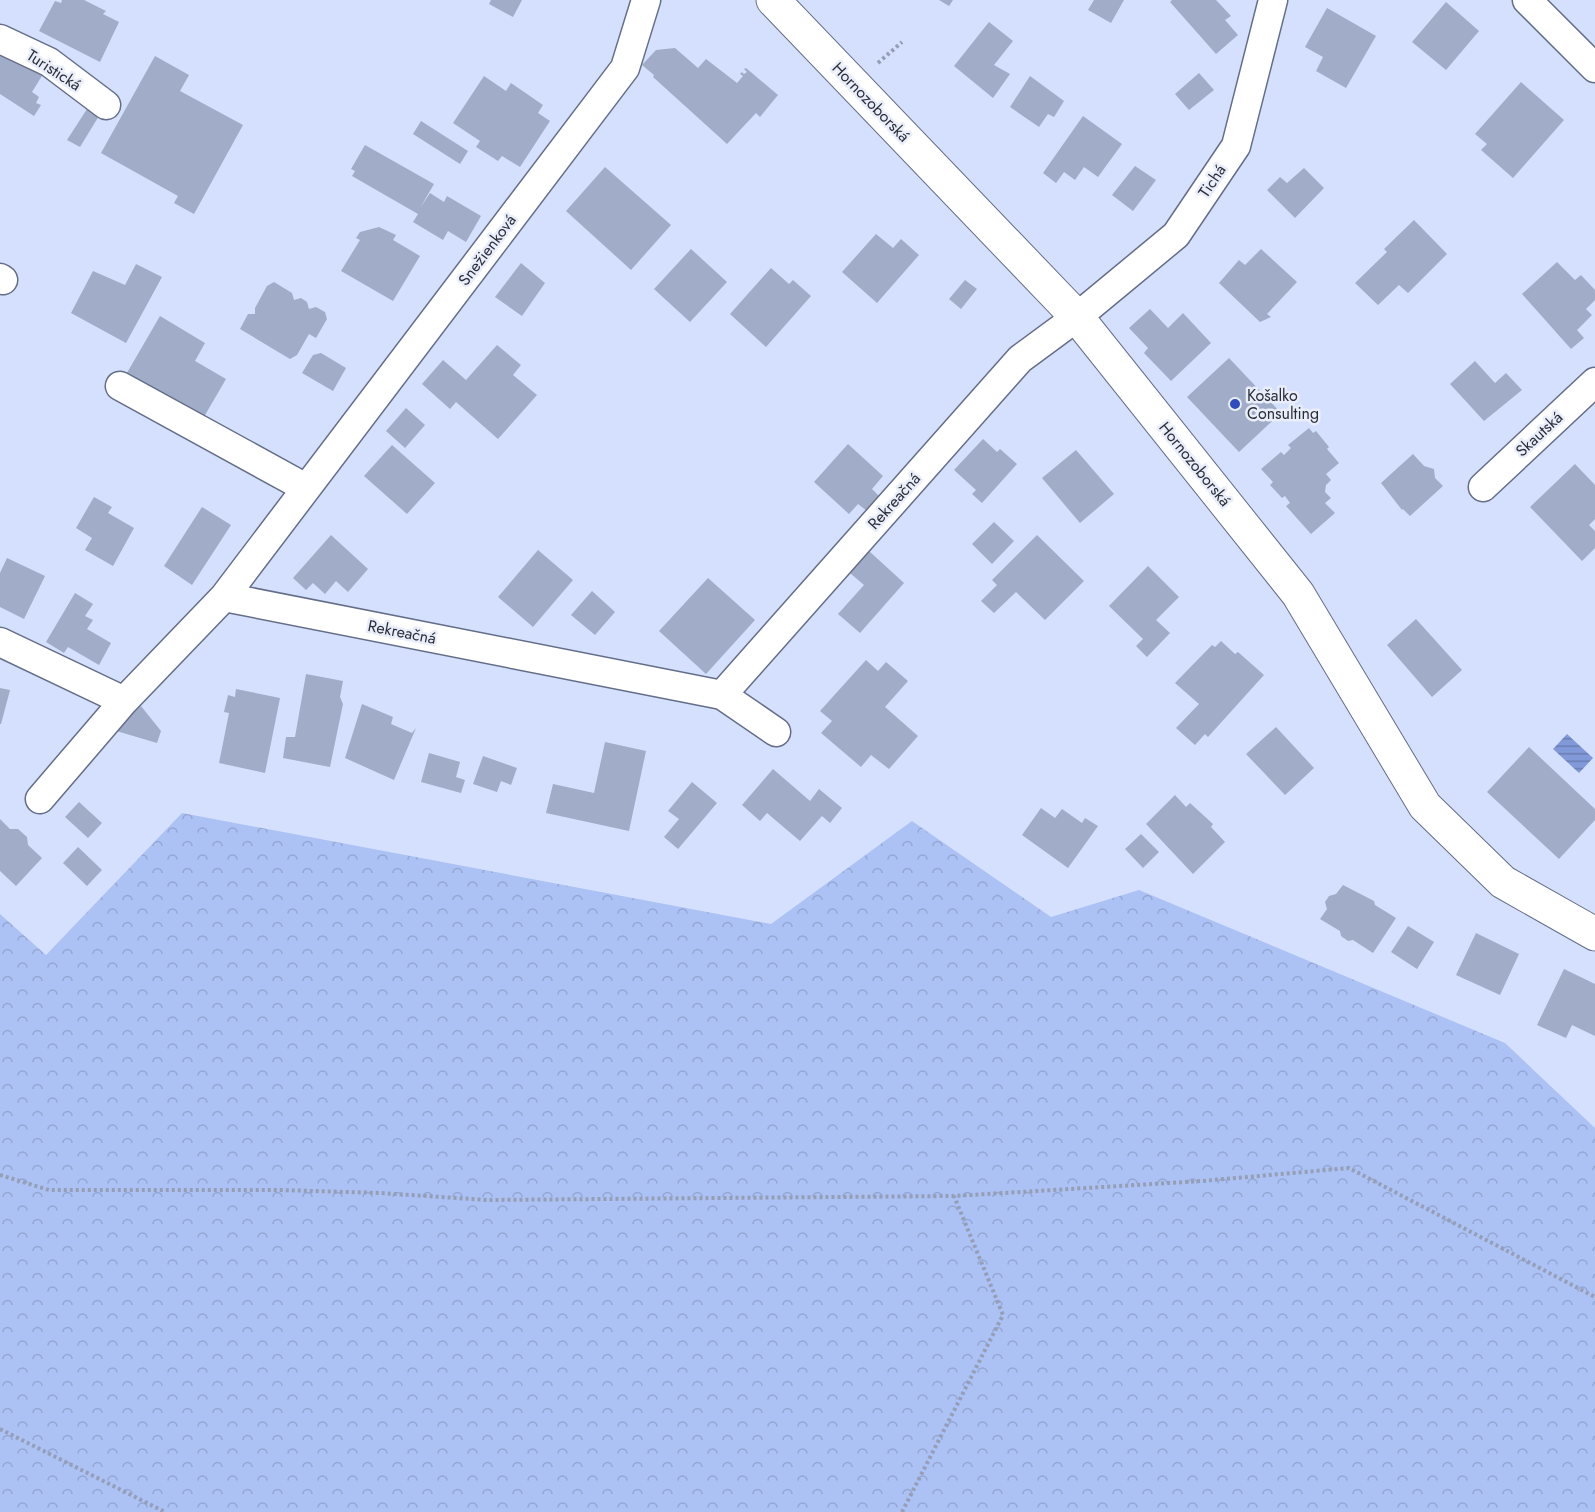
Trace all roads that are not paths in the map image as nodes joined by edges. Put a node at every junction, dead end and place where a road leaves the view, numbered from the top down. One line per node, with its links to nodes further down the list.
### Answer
1 (646, 0): 12 (street, Snežienková)
2 (773, 0): 8 (street, Hornozoborská)
3 (1527, 0): 6 (street)
4 (1265, 6): 8 (street, Tichá)
5 (0, 39): 7 (street, Turistická)
6 (1595, 68)
7 (106, 105)
8 (1077, 317): 15 (street, Rekreačná); 19 (street, Hornozoborská)
9 (1595, 382): 11 (street, Skautská)
10 (120, 386): 12 (street)
11 (1483, 487)
12 (306, 488): 13 (street, Snežienková)
13 (224, 597): 15 (street, Rekreačná); 16 (street)
14 (0, 642): 16 (street)
15 (722, 695): 17 (street, Rekreačná)
16 (124, 701): 18 (street)
17 (776, 732)
18 (40, 799)
19 (1595, 934)

